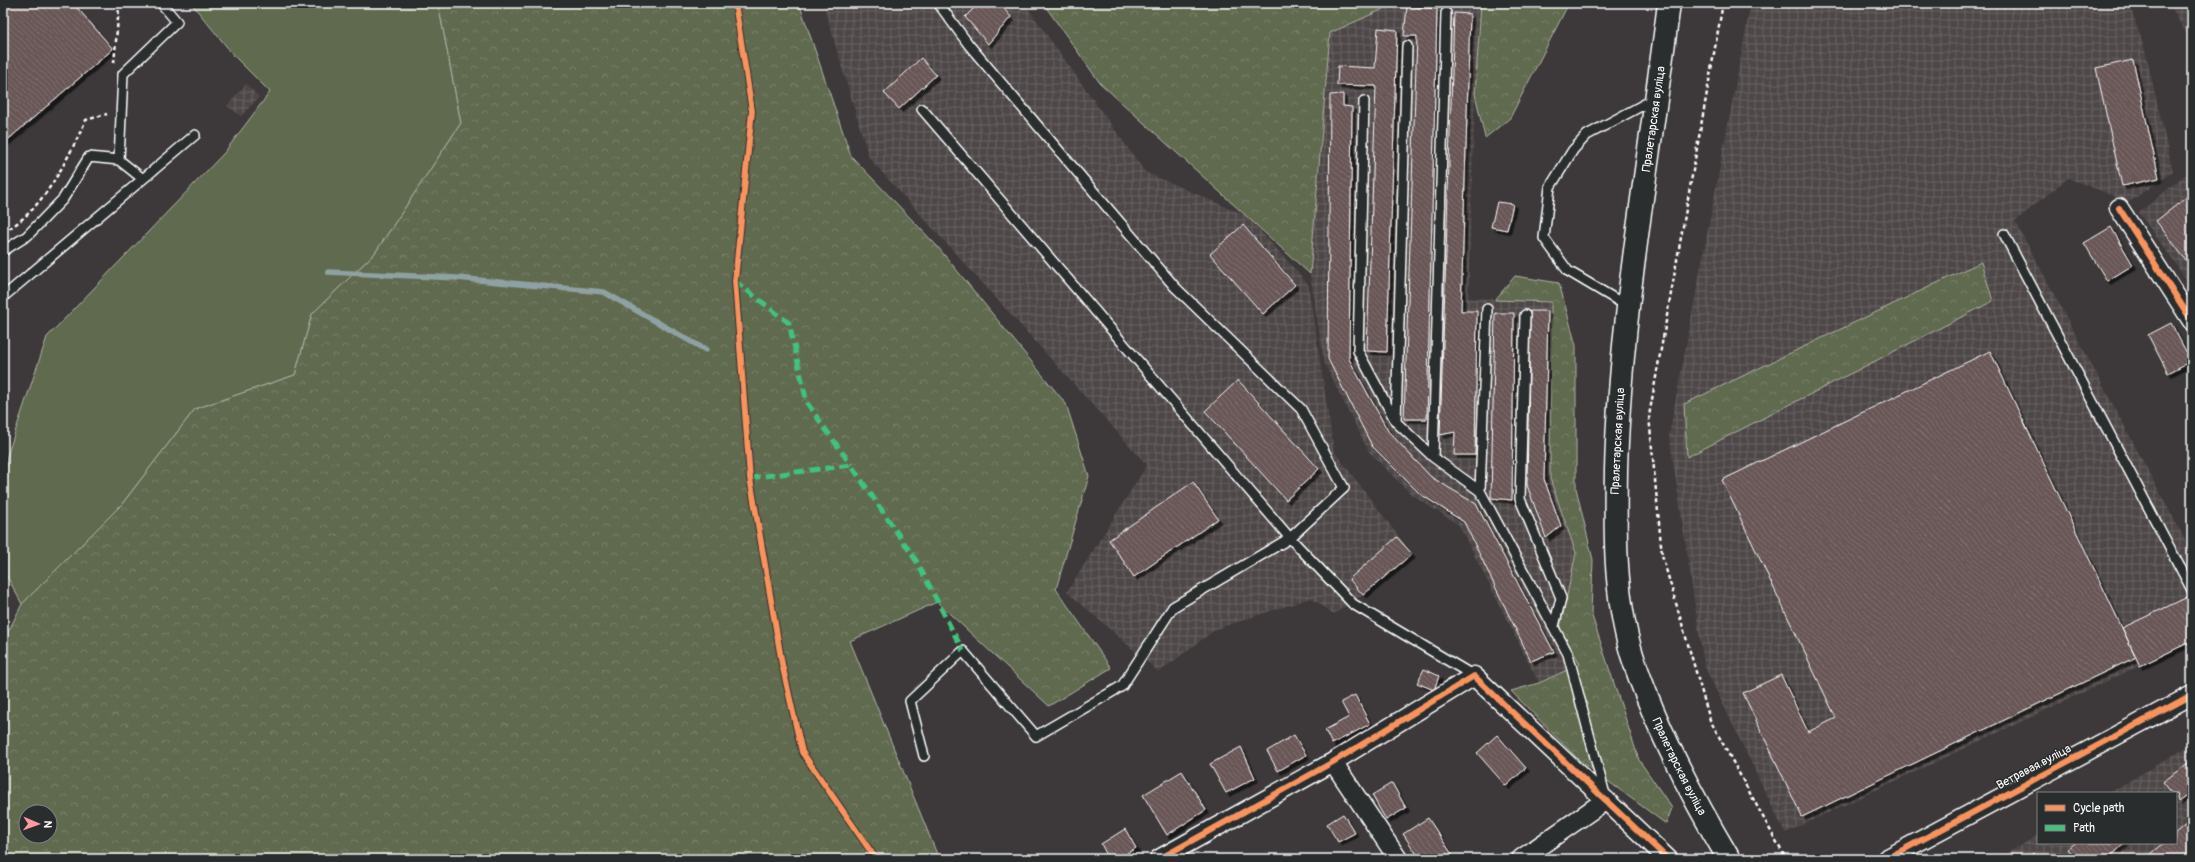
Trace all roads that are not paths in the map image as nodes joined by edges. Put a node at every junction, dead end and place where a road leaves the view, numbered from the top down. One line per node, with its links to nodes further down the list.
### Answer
1 (161, 3): 10 (lane)
2 (938, 3): 23 (lane)
3 (1669, 3): 6 (main road, Пралетарская вуліца)
4 (1446, 13): 21 (lane)
5 (1407, 46): 20 (lane)
6 (1657, 97): 16 (main road, Пралетарская вуліца); 16 (lane)
7 (1364, 101): 20 (lane)
8 (922, 108): 23 (lane)
9 (195, 135): 11 (lane)
10 (119, 160): 11 (lane); 14 (lane)
11 (143, 179): 15 (lane)
12 (2119, 208): 19 (street)
13 (2004, 234): 24 (lane)
14 (3, 251)
15 (3, 297)
16 (1628, 307): 35 (main road, Пралетарская вуліца)
17 (1488, 310): 22 (lane)
18 (1525, 315): 25 (lane)
19 (2192, 321)
20 (1396, 422): 21 (lane)
21 (1433, 457): 22 (lane)
22 (1480, 491): 25 (lane)
23 (1290, 538): 26 (lane); 28 (lane)
24 (2192, 590)
25 (1554, 626): 30 (lane)
26 (1474, 676): 29 (street); 30 (street)
27 (2192, 695): 36 (street, Ветравая вуліца)
28 (924, 756)
29 (1334, 762): 32 (street); 33 (street)
30 (1606, 800): 31 (street); 34 (street)
31 (1661, 855)
32 (1159, 859)
33 (1398, 859)
34 (1521, 859)
35 (1728, 859)
36 (1886, 859)

